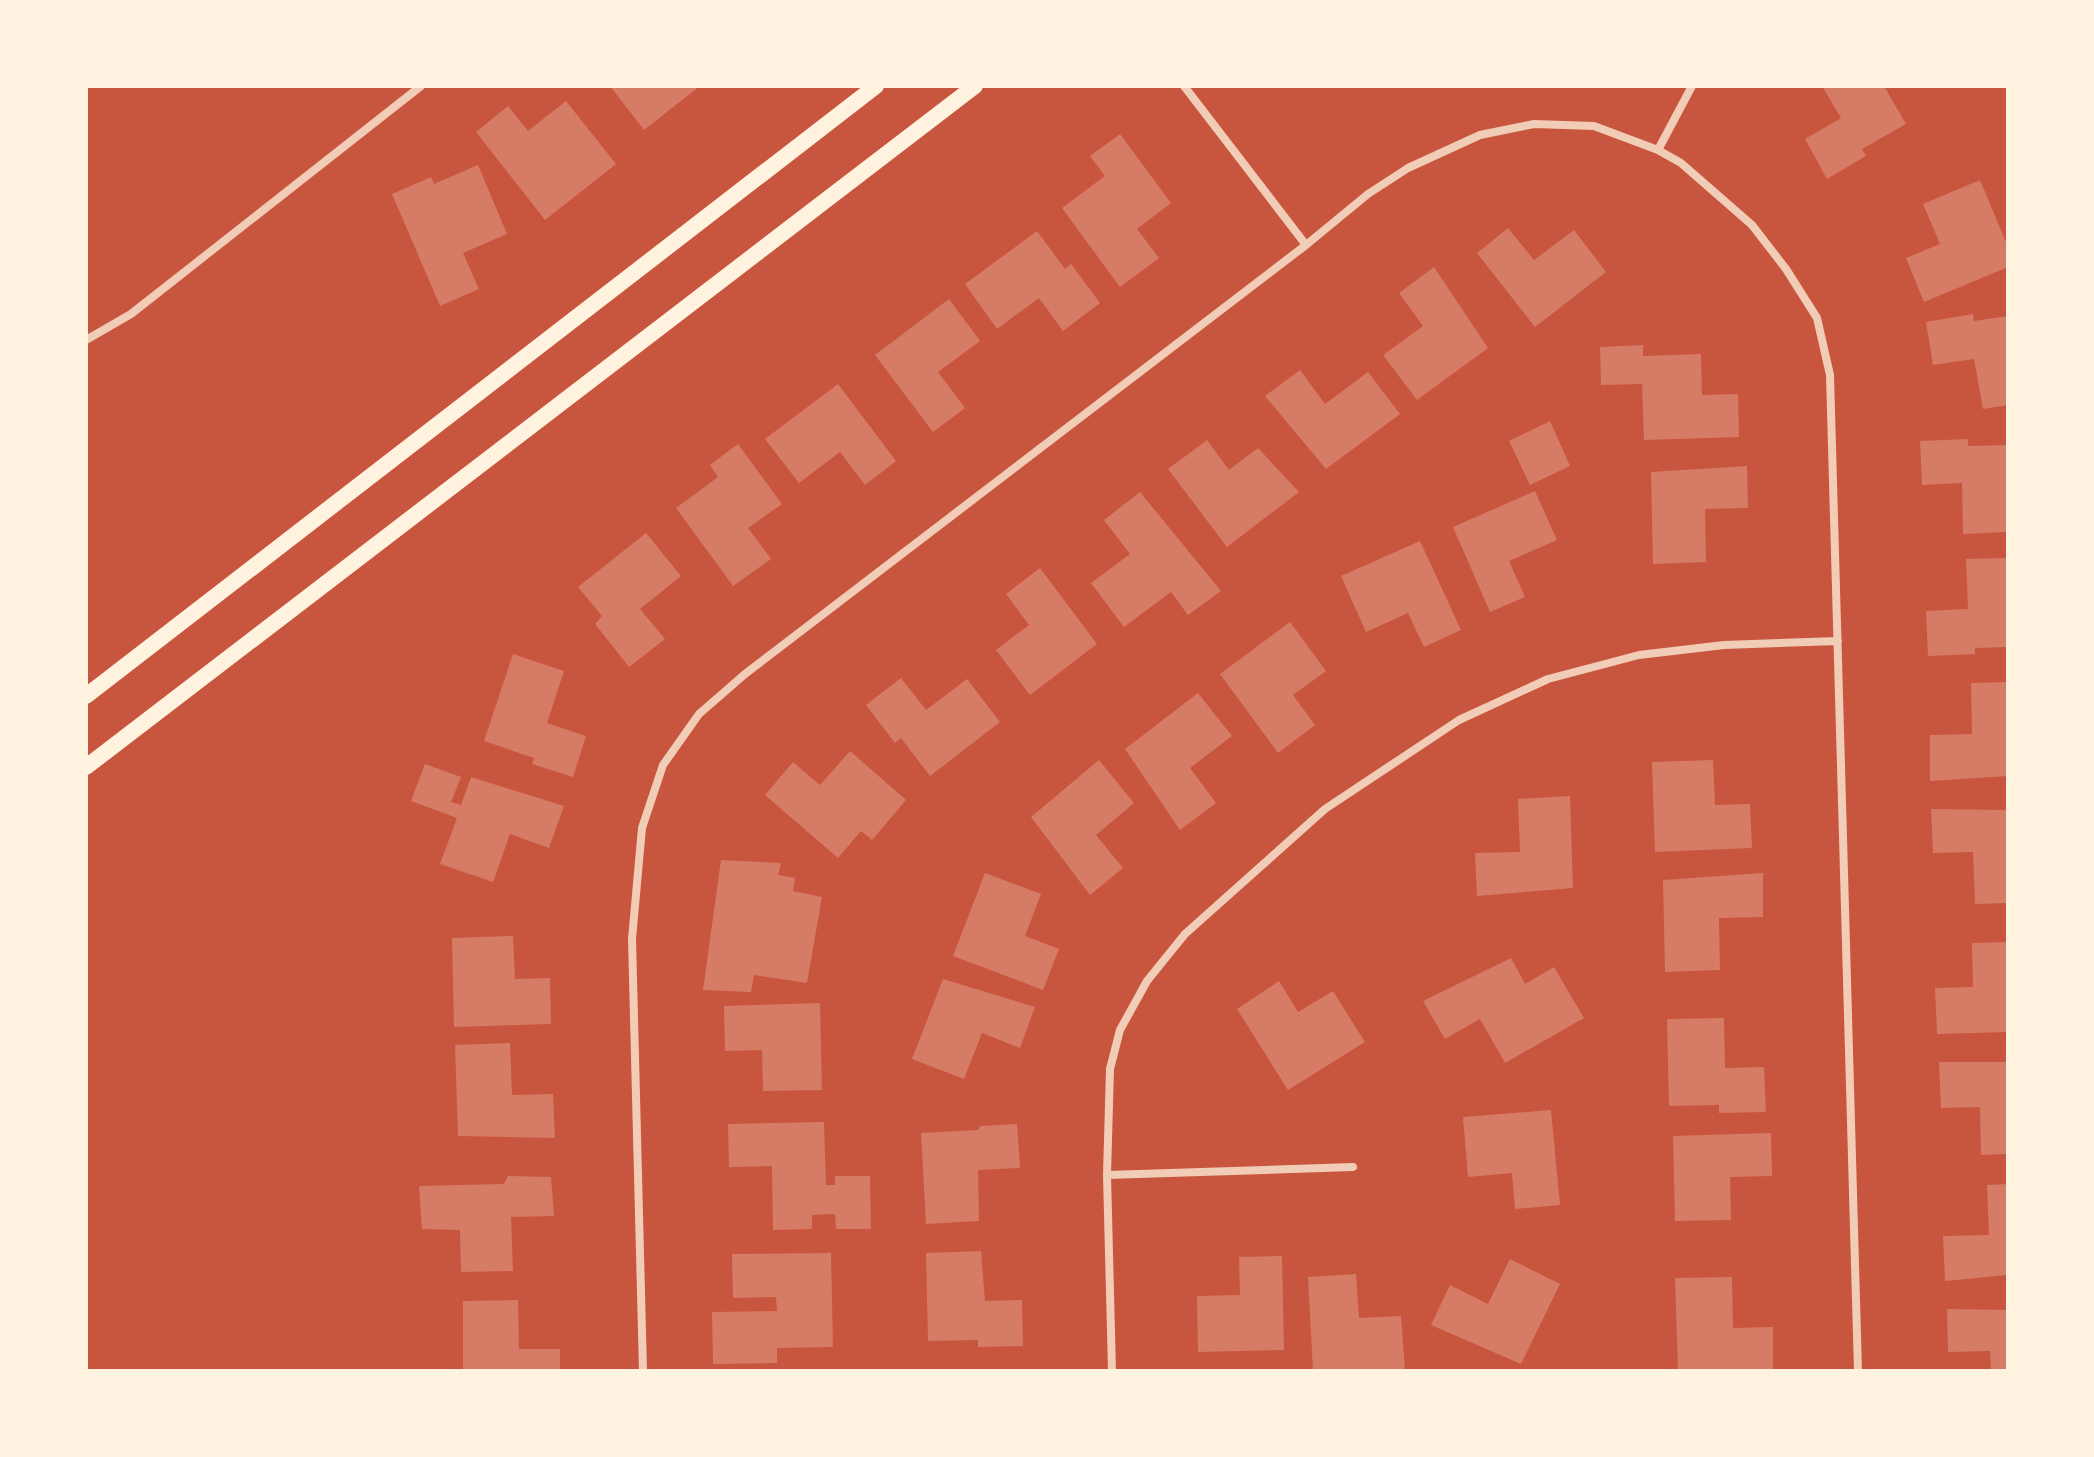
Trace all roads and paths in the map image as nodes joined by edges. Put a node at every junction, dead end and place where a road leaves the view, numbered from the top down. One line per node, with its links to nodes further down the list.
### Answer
1 (421, 86): 8 (street)
2 (876, 86): 10 (main road)
3 (975, 86): 11 (main road)
4 (1184, 86): 7 (street)
5 (1692, 86): 6 (street)
6 (1658, 150): 7 (street); 9 (street)
7 (1306, 245): 14 (street)
8 (86, 340)
9 (1838, 641): 13 (street); 16 (street)
10 (86, 696)
11 (86, 767)
12 (1353, 1167): 13 (street)
13 (1107, 1175): 15 (street)
14 (643, 1371)
15 (1112, 1371)
16 (1858, 1371)

